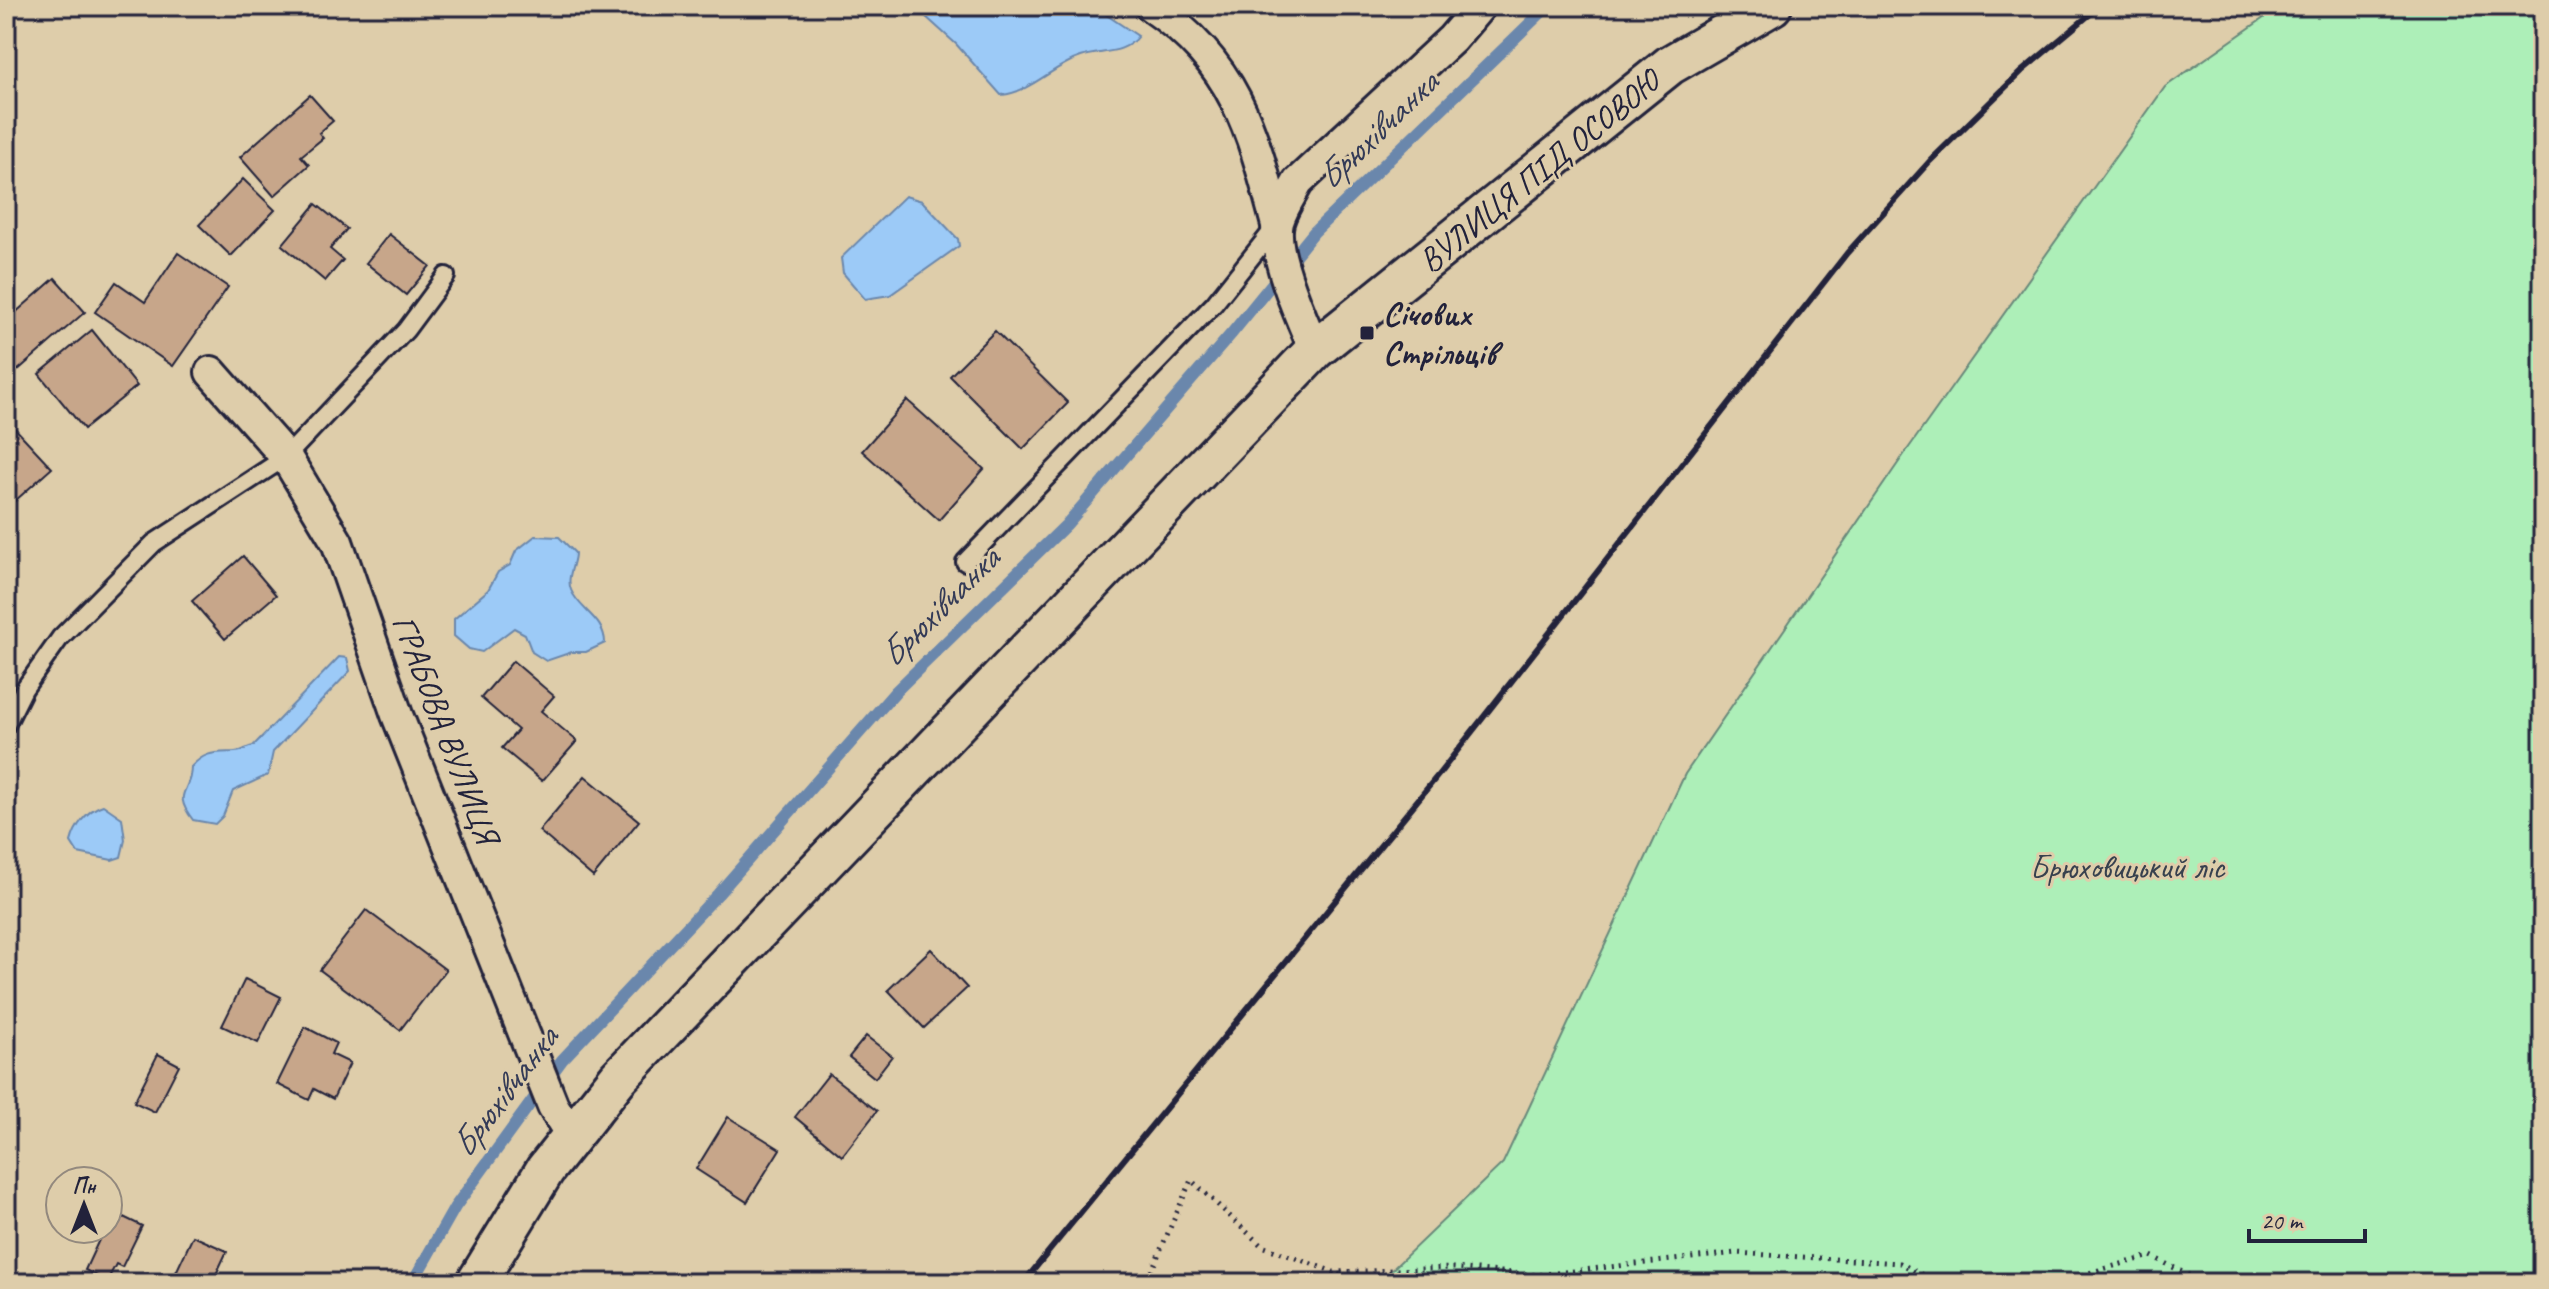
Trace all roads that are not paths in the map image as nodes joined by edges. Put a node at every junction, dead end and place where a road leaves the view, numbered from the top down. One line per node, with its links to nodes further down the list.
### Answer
1 (1151, 6): 4 (street)
2 (1480, 6): 4 (street)
3 (1772, 6): 6 (street, ВУЛИЦЯ ПІД ОСОВОЮ)
4 (1277, 232): 6 (street); 9 (lane)
5 (446, 276): 8 (lane)
6 (1315, 350): 11 (street, ВУЛИЦЯ ПІД ОСОВОЮ)
7 (211, 372): 8 (street, ГРАБОВА ВУЛИЦЯ)
8 (286, 457): 10 (lane); 11 (street, ГРАБОВА ВУЛИЦЯ)
9 (965, 562)
10 (6, 725)
11 (562, 1120): 12 (street, ВУЛИЦЯ ПІД ОСОВОЮ)
12 (476, 1283)

